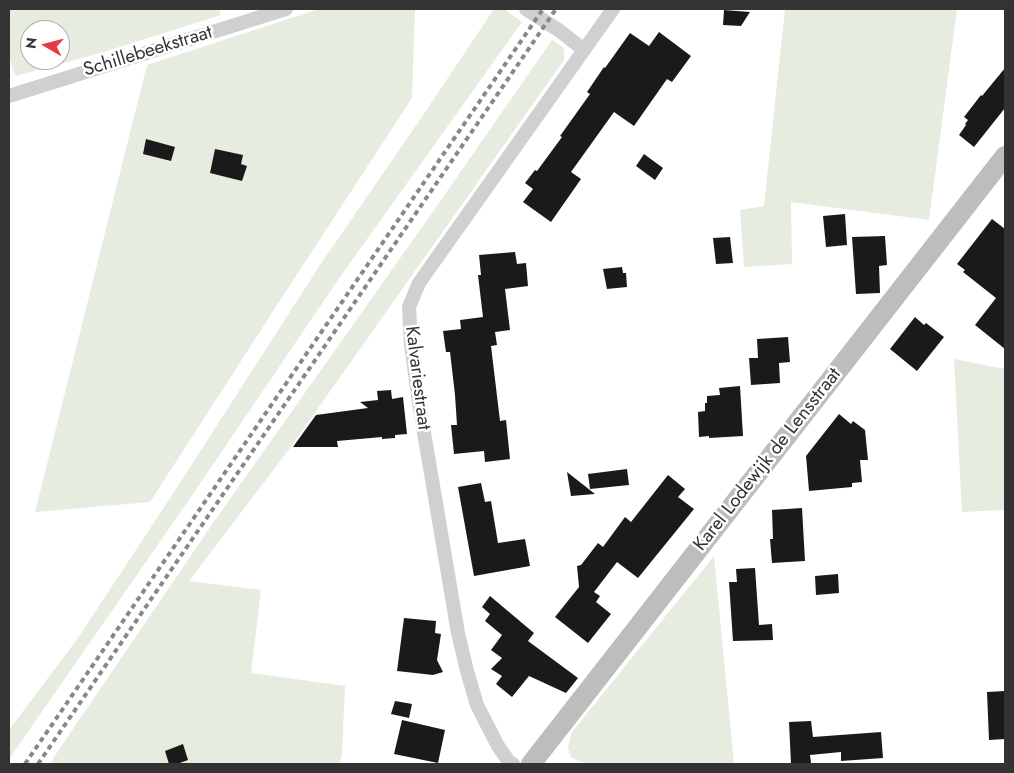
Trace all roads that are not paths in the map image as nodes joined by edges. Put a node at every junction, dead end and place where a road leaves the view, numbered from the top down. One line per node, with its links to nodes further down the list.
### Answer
1 (286, 9): 5 (street, Schillebeekstraat)
2 (526, 9): 4 (street)
3 (613, 9): 4 (street, Kalvariestraat)
4 (584, 50): 7 (street, Kalvariestraat)
5 (9, 95)
6 (1005, 156): 8 (street, Karel Lodewijk de Lensstraat)
7 (513, 764)
8 (531, 764)

